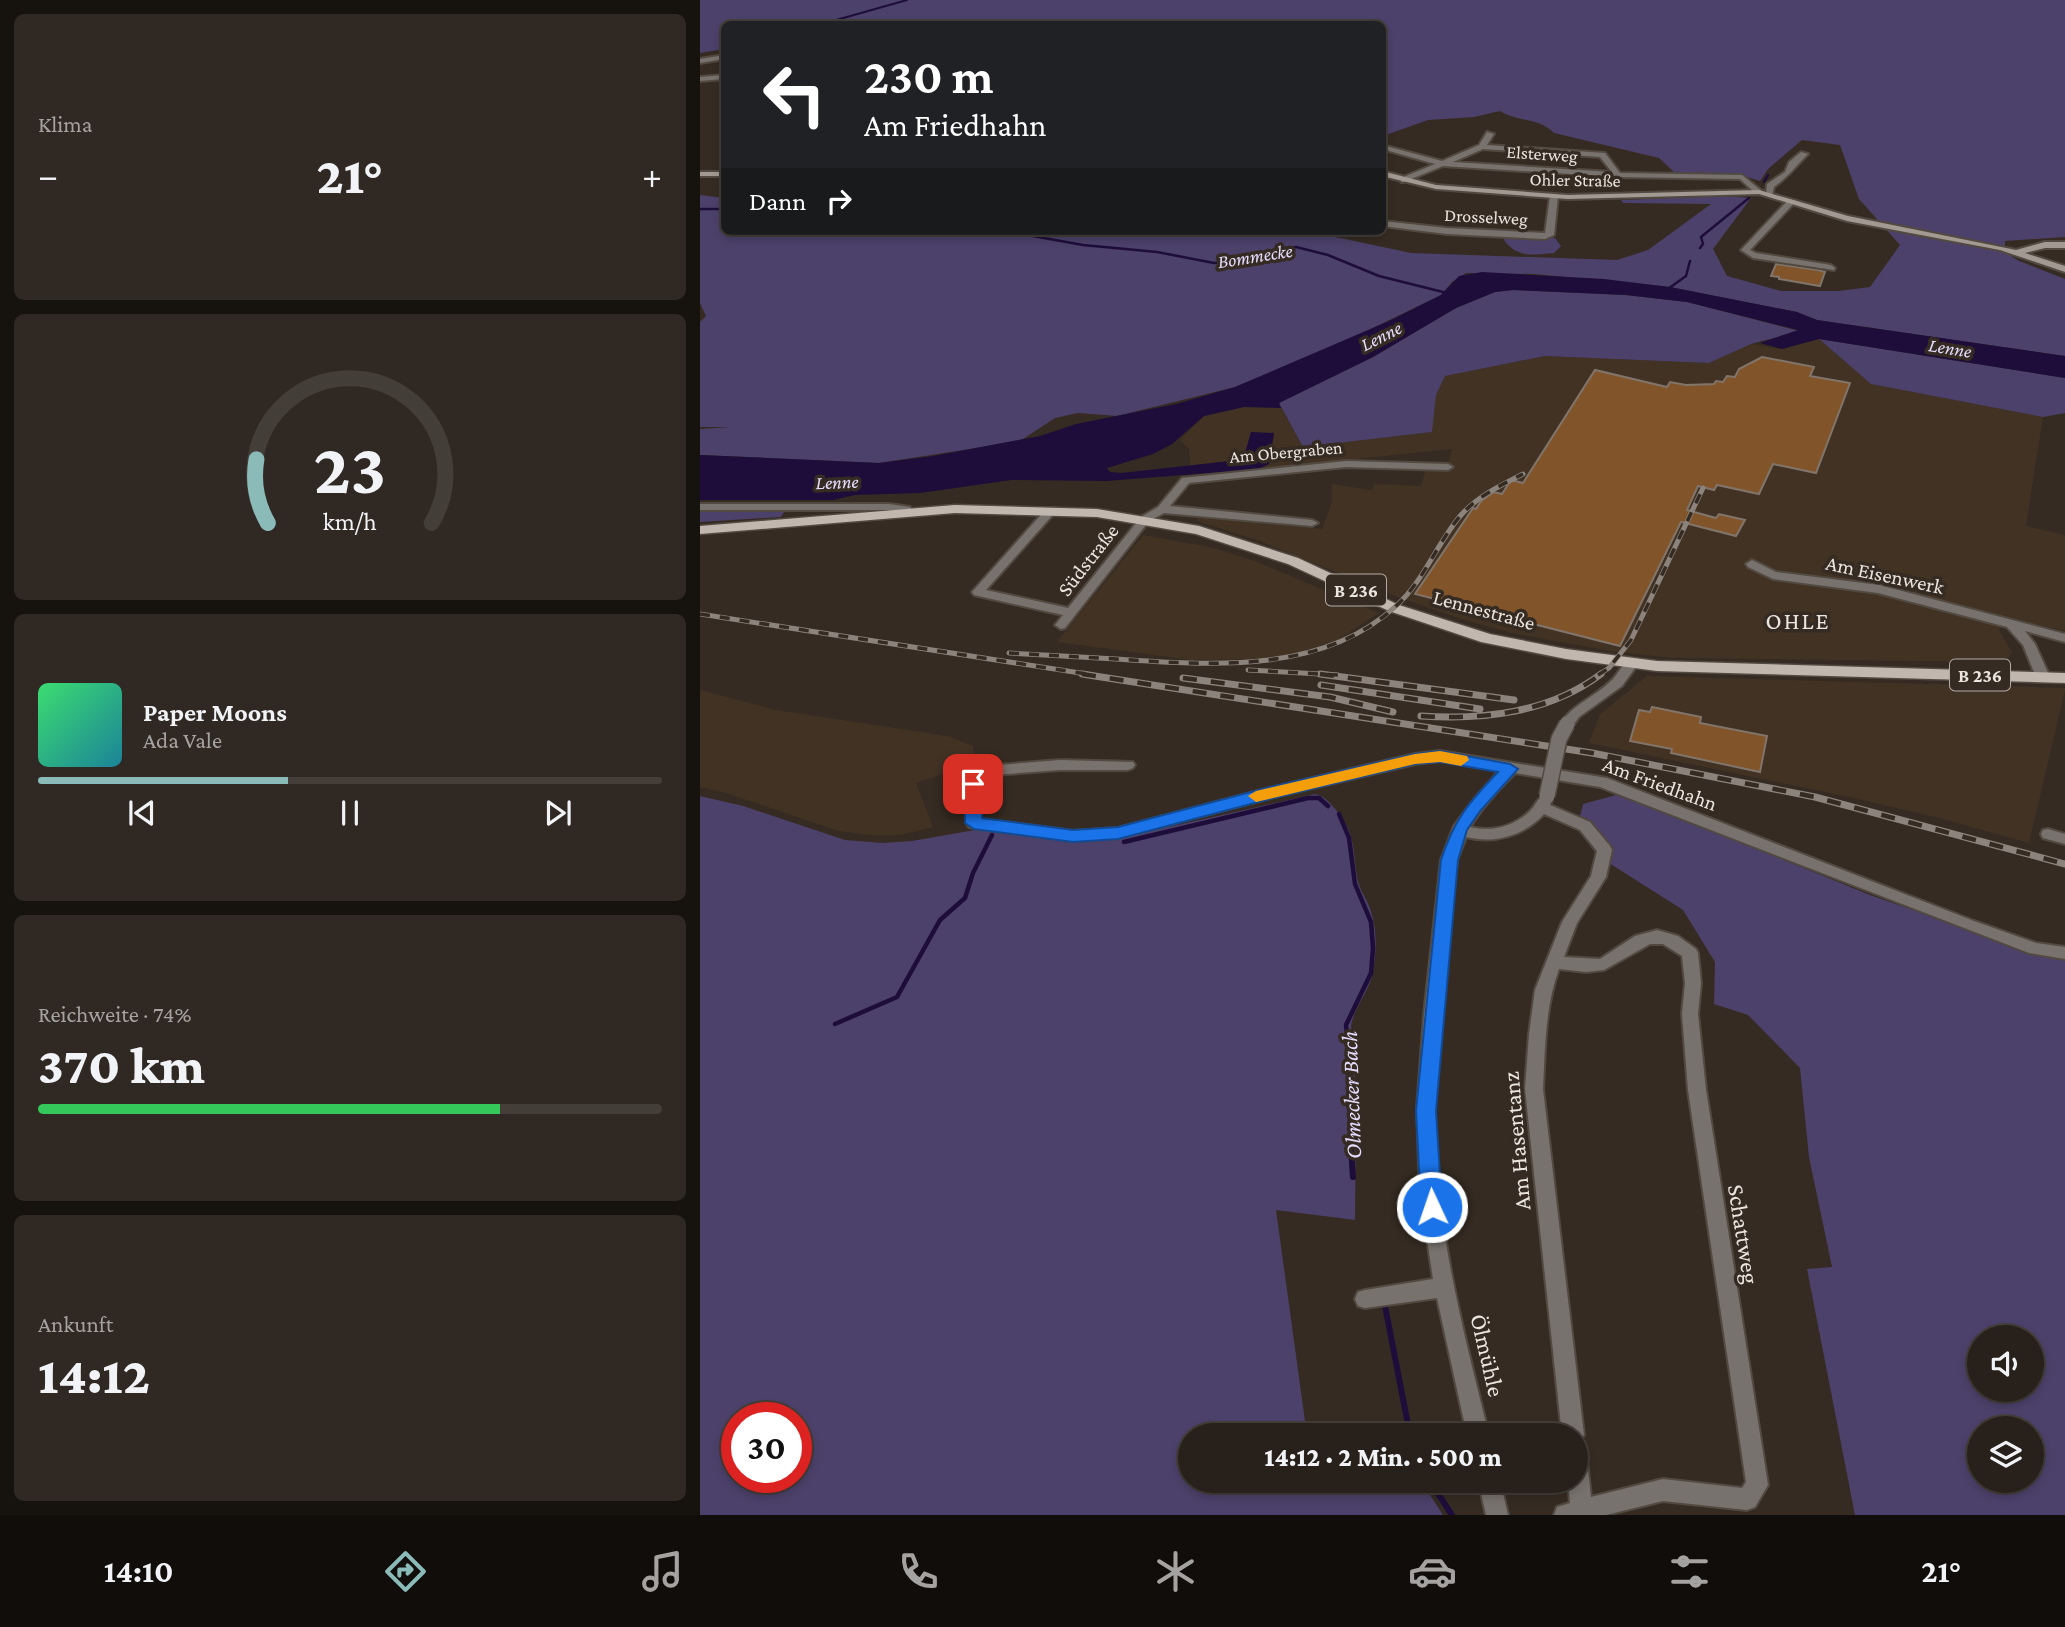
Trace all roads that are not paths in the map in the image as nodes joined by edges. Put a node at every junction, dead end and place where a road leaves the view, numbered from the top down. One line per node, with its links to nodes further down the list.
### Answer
1 (721, 58): 2 (street)
2 (700, 61)
3 (721, 77): 4 (street)
4 (700, 79)
5 (1490, 134): 6 (street)
6 (1482, 147): 9 (street); 13 (street)
7 (1386, 148): 9 (street)
8 (1804, 154): 16 (street)
9 (1444, 164): 13 (street, Elsterweg); 14 (street)
10 (700, 174): 11 (street)
11 (721, 174)
12 (1386, 174): 14 (street, Ohler Straße)
13 (1618, 175): 15 (street, Elsterweg)
14 (1404, 180): 17 (street, Ohler Straße)
15 (1759, 192): 16 (street, Ohler Straße); 17 (street, Ohler Straße)
16 (1769, 194): 18 (street, Ohler Straße)
17 (1554, 196): 19 (street, Drosselweg)
18 (1792, 201): 21 (street, Ohler Straße); 22 (street)
19 (1386, 223)
20 (2065, 245): 21 (street, Ohler Straße)
21 (2017, 252): 23 (street)
22 (1831, 268)
23 (2065, 270)
24 (1448, 467): 26 (street, Am Obergraben)
25 (700, 508): 28 (street, Lennestraße)
26 (1162, 509): 29 (street, Am Obergraben); 30 (street)
27 (1051, 510): 28 (main road, Lennestraße / B 236); 29 (main road, Lennestraße / B 236); 33 (street)
28 (907, 512): 31 (main road, Lennestraße / B 236)
29 (1145, 519): 33 (street, Südstraße); 37 (main road, Lennestraße / B 236)
30 (1312, 523)
31 (700, 530)
32 (1752, 564): 34 (street, Am Eisenwerk)
33 (1072, 613): 35 (street, Südstraße)
34 (2011, 624): 36 (street, Am Eisenwerk); 38 (street)
35 (1061, 625)
36 (2065, 638)
37 (1631, 664): 38 (main road, Lennestraße / B 236); 42 (street, bridge)
38 (2043, 677): 39 (main road, Lennestraße / B 236)
39 (2065, 678)
40 (1128, 765): 41 (street, Am Friedhahn)
41 (1510, 769): 43 (street, Ölmühle); 46 (street, Am Friedhahn)
42 (1545, 802): 43 (street); 47 (street, Am Hasentanz)
43 (1459, 830): 48 (street, Ölmühle)
44 (2048, 834): 45 (street)
45 (2065, 839)
46 (2065, 953)
47 (1554, 962): 51 (street, Am Hasentanz); 54 (street, Schattweg)
48 (1445, 1287): 49 (street); 50 (street, Ölmühle)
49 (1366, 1299)
50 (1475, 1423)
51 (1572, 1423)
52 (1492, 1493): 56 (street)
53 (1574, 1493): 55 (street)
54 (1750, 1507): 55 (street, Schattweg)
55 (1573, 1513)
56 (1497, 1515)

